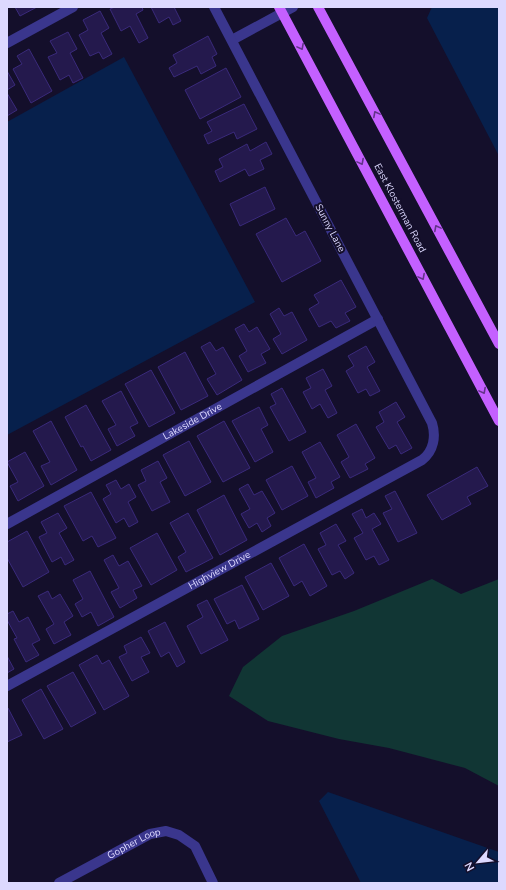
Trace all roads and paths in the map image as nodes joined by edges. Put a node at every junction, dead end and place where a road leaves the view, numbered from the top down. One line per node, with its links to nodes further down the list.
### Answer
1 (73, 7): 7 (street)
2 (214, 7): 6 (street, Sunny Lane)
3 (293, 7): 5 (street)
4 (318, 7): 9 (main road, one-way to 4)
5 (281, 10): 6 (street); 10 (main road, East Klosterman Road, one-way to 10)
6 (232, 40): 8 (street, Sunny Lane)
7 (7, 43)
8 (378, 319): 11 (street, Sunny Lane); 12 (street, Lakeside Drive)
9 (499, 344)
10 (499, 421)
11 (430, 452): 13 (street, Highview Drive)
12 (7, 524)
13 (7, 686)
14 (59, 883): 15 (street, Gopher Loop)
15 (214, 883)

